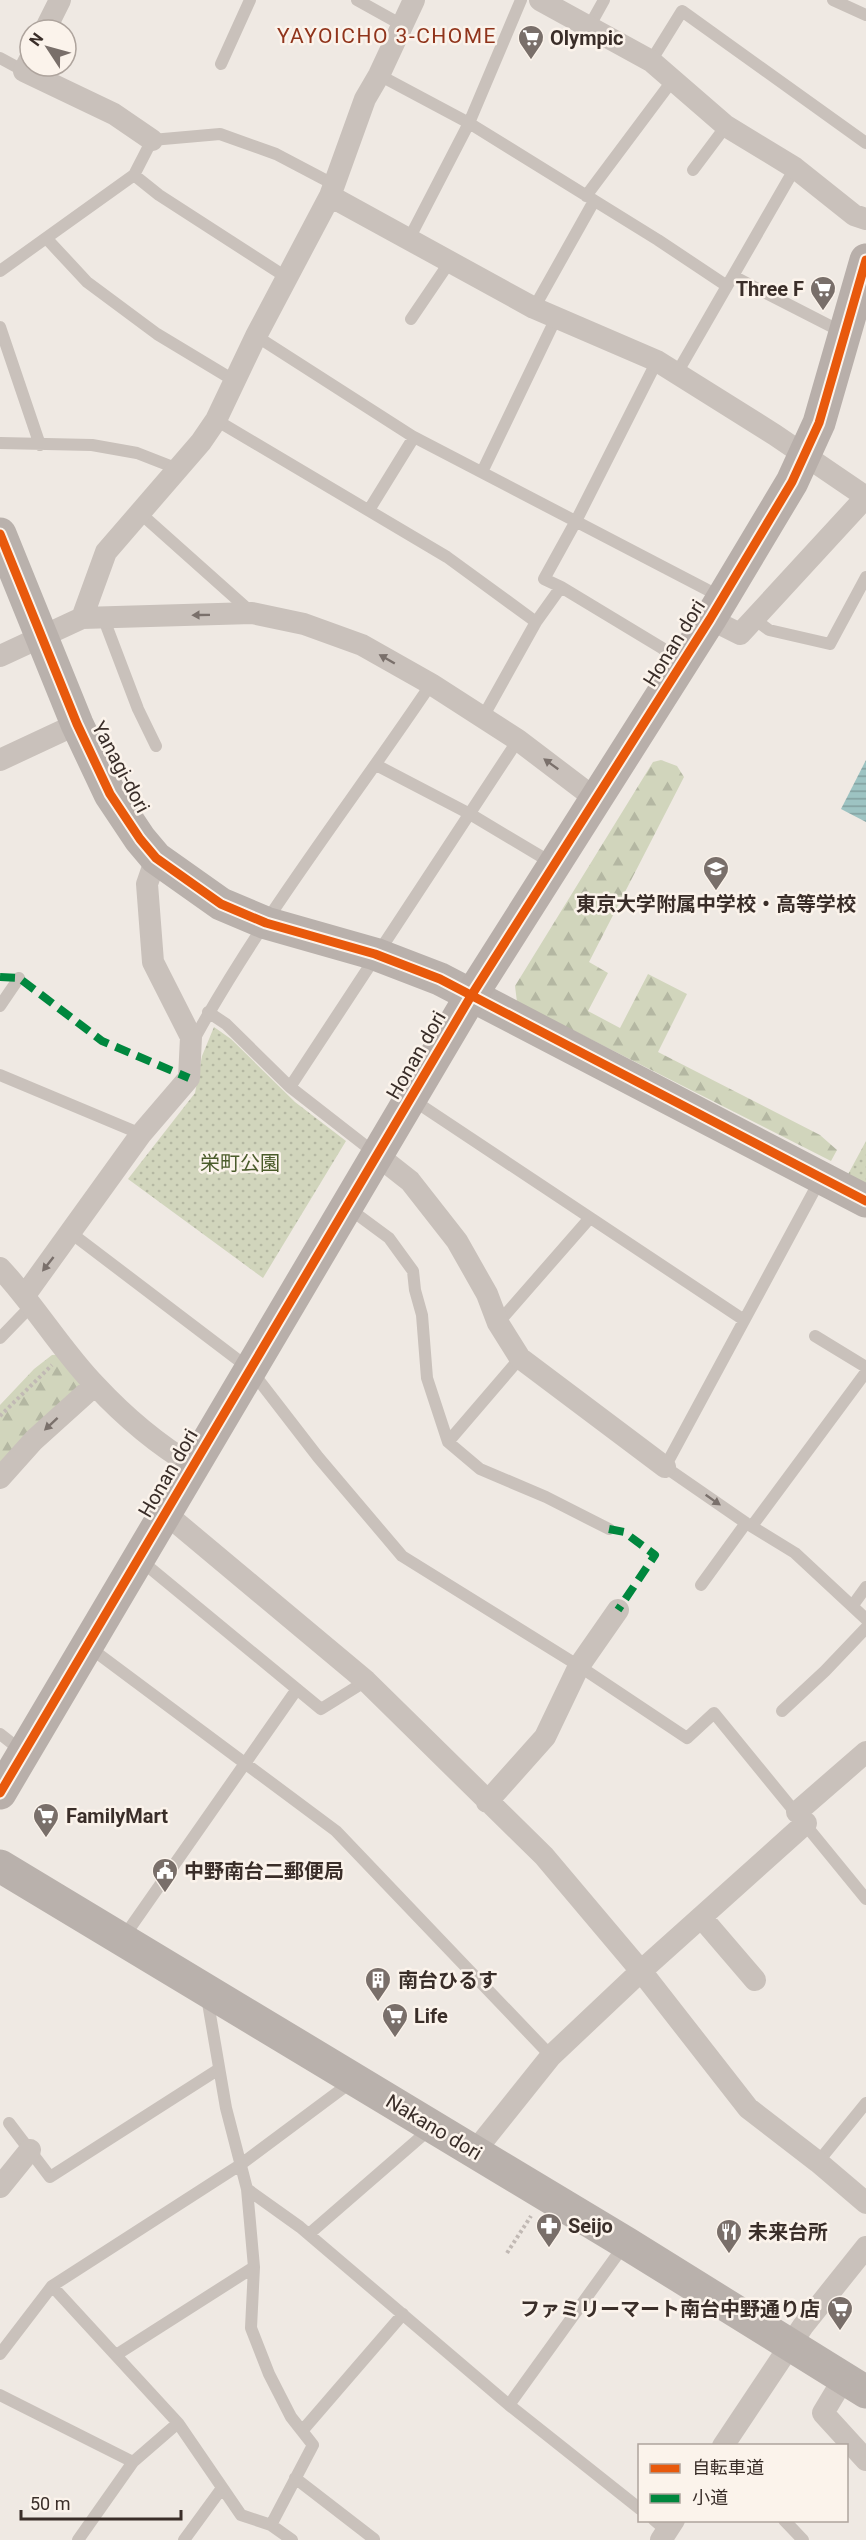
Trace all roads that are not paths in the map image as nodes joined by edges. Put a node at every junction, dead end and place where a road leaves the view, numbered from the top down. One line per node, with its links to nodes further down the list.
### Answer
1 (60, 0): 10 (street)
2 (250, 0): 16 (lane)
3 (357, 0): 11 (lane)
4 (414, 0): 11 (street)
5 (520, 0): 20 (lane)
6 (540, 0): 12 (street)
7 (604, 0): 12 (lane)
8 (833, 0): 9 (lane)
9 (866, 15)
10 (51, 18)
11 (402, 25): 17 (street)
12 (589, 27): 14 (street)
13 (0, 58): 15 (lane)
14 (651, 61): 19 (street); 23 (lane)
15 (18, 63)
16 (221, 64)
17 (379, 75): 20 (lane); 27 (street)
18 (50, 78): 22 (street)
19 (672, 81): 21 (street); 28 (lane)
20 (469, 123): 28 (lane); 31 (lane)
21 (726, 126): 24 (street); 25 (lane)
22 (152, 140): 26 (lane); 27 (lane)
23 (866, 143)
24 (795, 168): 29 (street); 36 (lane)
25 (693, 170)
26 (134, 175): 30 (lane); 35 (lane)
27 (332, 190): 31 (street); 35 (street)
28 (590, 199): 36 (lane); 37 (lane)
29 (866, 219)
30 (47, 239): 34 (lane); 45 (lane)
31 (409, 239): 32 (street)
32 (451, 260): 37 (street); 39 (lane)
33 (866, 260): 41 (main road, Honan dori)
34 (0, 271)
35 (286, 278): 42 (street)
36 (730, 281): 41 (lane); 44 (lane)
37 (534, 308): 38 (street)
38 (556, 318): 43 (street); 52 (lane)
39 (411, 319)
40 (0, 327): 49 (lane)
41 (844, 333): 50 (main road, Honan dori)
42 (256, 336): 45 (street); 47 (lane)
43 (657, 361): 44 (street); 56 (lane)
44 (677, 373): 50 (street)
45 (235, 381): 46 (street)
46 (216, 420): 51 (street); 54 (lane)
47 (414, 437): 52 (lane); 54 (lane)
48 (0, 443): 49 (lane)
49 (40, 445): 51 (lane)
50 (806, 455): 53 (street); 60 (main road, Honan dori)
51 (178, 469): 55 (street)
52 (482, 472): 56 (lane)
53 (866, 497): 63 (street)
54 (369, 510): 64 (lane)
55 (140, 513): 61 (lane); 62 (street)
56 (576, 521): 59 (lane); 60 (lane)
57 (0, 536): 65 (street, Yanagi-dori)
58 (866, 577): 63 (lane)
59 (561, 587): 64 (lane); 67 (lane)
60 (717, 608): 63 (street); 67 (main road, Honan dori)
61 (252, 613): 62 (street, one-way to 62); 68 (street, one-way to 61)
62 (93, 617): 65 (street); 72 (lane)
63 (754, 619)
64 (536, 621): 69 (lane)
65 (43, 637): 66 (street); 70 (street, Yanagi-dori)
66 (0, 656)
67 (680, 666): 75 (main road, Honan dori)
68 (431, 684): 69 (street); 74 (lane)
69 (483, 717): 71 (street)
70 (77, 723): 73 (street); 77 (street, Yanagi-dori)
71 (518, 740): 75 (street, one-way to 71); 76 (lane)
72 (156, 746)
73 (0, 760)
74 (376, 765): 76 (lane); 79 (lane)
75 (597, 800): 78 (main road, Honan dori)
76 (470, 814): 78 (lane); 80 (lane)
77 (156, 858): 79 (street, Yanagi-dori); 85 (street)
78 (556, 865): 82 (main road, Honan dori)
79 (266, 923): 80 (street, Yanagi-dori); 84 (lane)
80 (375, 954): 82 (street, Yanagi-dori); 87 (lane)
81 (20, 978): 83 (lane)
82 (471, 996): 88 (main road, Honan dori); 91 (street, Yanagi-dori)
83 (0, 1006)
84 (208, 1012): 85 (lane); 87 (lane)
85 (191, 1037): 89 (street)
86 (0, 1075): 89 (lane)
87 (290, 1087): 90 (lane)
88 (411, 1098): 90 (main road, Honan dori); 94 (lane)
89 (141, 1134): 95 (street)
90 (377, 1155): 93 (main road, Honan dori); 99 (street)
91 (821, 1178): 92 (street, Yanagi-dori); 98 (lane)
92 (866, 1201)
93 (346, 1207): 104 (main road, Honan dori); 107 (lane)
94 (590, 1219): 98 (lane); 99 (lane)
95 (71, 1233): 97 (street, one-way to 97); 104 (lane)
96 (0, 1268): 97 (street)
97 (28, 1300): 101 (lane); 106 (street)
98 (744, 1320): 109 (lane)
99 (498, 1323): 102 (street)
100 (815, 1336): 103 (lane)
101 (0, 1338)
102 (520, 1358): 107 (lane); 109 (street)
103 (866, 1367)
104 (250, 1369): 108 (main road, Honan dori); 122 (lane)
105 (866, 1372): 112 (lane)
106 (95, 1385): 108 (street); 110 (street, one-way to 110)
107 (448, 1442): 113 (lane)
108 (192, 1465): 111 (main road, Honan dori)
109 (665, 1467): 112 (lane, one-way to 112)
110 (0, 1478)
111 (165, 1513): 114 (main road, Honan dori); 123 (street)
112 (749, 1524): 115 (lane); 117 (lane)
113 (609, 1529)
114 (138, 1558): 121 (main road, Honan dori); 124 (lane)
115 (701, 1585)
116 (866, 1587): 117 (lane)
117 (853, 1605): 119 (lane)
118 (618, 1610): 122 (street)
119 (866, 1619)
120 (866, 1628): 125 (lane)
121 (88, 1647): 126 (main road, Honan dori); 128 (lane)
122 (579, 1666): 130 (street); 131 (lane)
123 (366, 1681): 124 (lane); 130 (street)
124 (297, 1689): 128 (lane)
125 (782, 1711)
126 (12, 1744): 129 (main road, Honan dori)
127 (866, 1752): 131 (street)
128 (244, 1762): 135 (lane); 139 (lane)
129 (0, 1793)
130 (487, 1802): 136 (street)
131 (801, 1818): 133 (lane); 134 (street)
132 (0, 1866): 135 (street, Nakano dori)
133 (866, 1899)
134 (701, 1917): 136 (street); 137 (street)
135 (123, 1938): 138 (street, Nakano dori)
136 (641, 1971): 139 (street); 147 (street)
137 (755, 1980)
138 (206, 1990): 140 (lane); 141 (street, Nakano dori)
139 (551, 2056): 146 (street)
140 (219, 2069): 145 (lane); 148 (lane)
141 (355, 2079): 144 (street, Nakano dori); 148 (lane)
142 (866, 2103): 147 (lane)
143 (9, 2123): 145 (lane)
144 (433, 2127): 146 (street, Nakano dori); 152 (lane)
145 (30, 2150): 149 (street)
146 (475, 2151): 153 (street, Nakano dori)
147 (818, 2162): 151 (street)
148 (240, 2165): 150 (lane); 156 (lane)
149 (0, 2187)
150 (247, 2189): 152 (lane); 155 (lane)
151 (866, 2203)
152 (309, 2234): 157 (lane)
153 (626, 2243): 158 (street, Nakano dori); 163 (lane)
154 (866, 2247): 158 (street)
155 (254, 2267): 160 (lane); 165 (lane)
156 (52, 2286): 159 (lane); 160 (lane)
157 (403, 2314): 163 (lane); 165 (lane)
158 (789, 2345): 161 (street, Nakano dori); 166 (street)
159 (0, 2354)
160 (116, 2355): 164 (lane)
161 (855, 2385): 167 (street)
162 (0, 2395): 168 (lane)
163 (509, 2405): 171 (lane)
164 (178, 2422): 168 (lane); 170 (lane)
165 (302, 2431): 169 (lane)
166 (724, 2444)
167 (866, 2460)
168 (133, 2462): 175 (lane)
169 (296, 2478): 173 (lane); 174 (lane)
170 (222, 2488): 173 (lane); 176 (lane)
171 (638, 2508)
172 (786, 2522): 178 (lane)
173 (271, 2525): 177 (lane)
174 (374, 2539)
175 (78, 2540)
176 (184, 2540)
177 (292, 2540)
178 (803, 2540)

